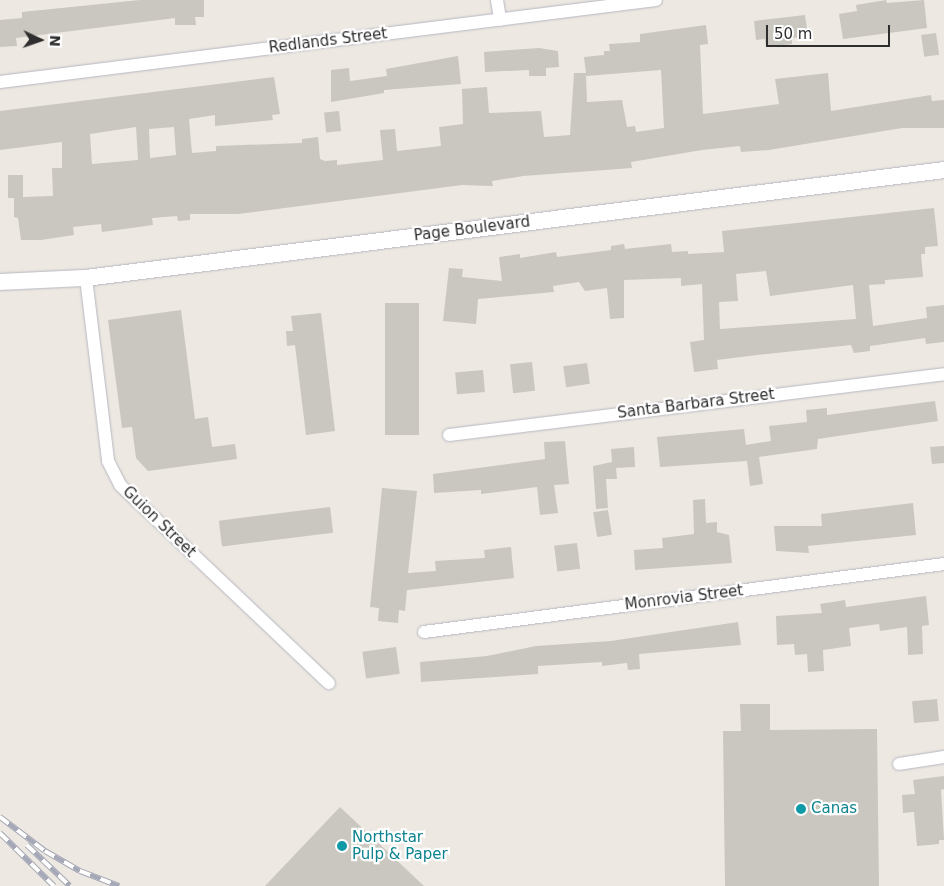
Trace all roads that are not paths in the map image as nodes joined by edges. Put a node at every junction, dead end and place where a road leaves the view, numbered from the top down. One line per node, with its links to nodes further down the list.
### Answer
1 (497, 0): 3 (street)
2 (656, 0): 3 (street, Redlands Street)
3 (500, 20): 4 (street, Redlands Street)
4 (0, 82)
5 (944, 170): 6 (street, Page Boulevard)
6 (86, 278): 7 (street, Page Boulevard); 12 (street, Guion Street)
7 (0, 282)
8 (944, 374): 9 (street, Santa Barbara Street)
9 (449, 435)
10 (944, 564): 11 (street, Monrovia Street)
11 (424, 632)
12 (329, 683)
13 (944, 757): 14 (street)
14 (899, 764)

